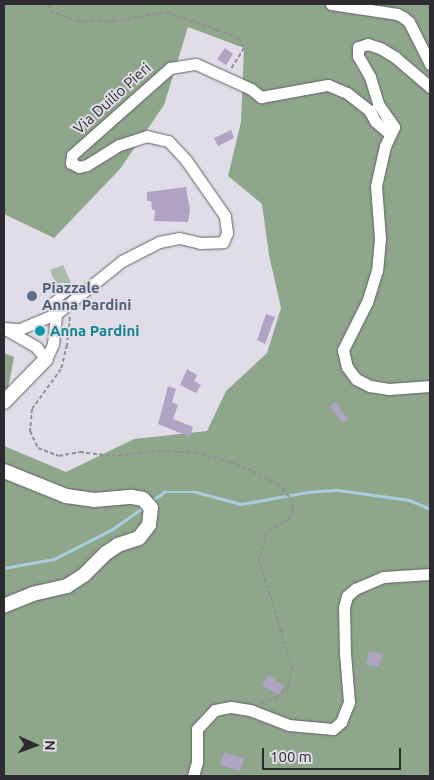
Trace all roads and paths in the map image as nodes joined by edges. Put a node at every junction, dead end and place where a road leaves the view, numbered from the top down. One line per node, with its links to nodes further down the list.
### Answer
1 (50, 4): 6 (path)
2 (331, 4): 5 (street)
3 (423, 4): 4 (path)
4 (430, 13)
5 (430, 64)
6 (226, 78): 8 (street, Via Duilio Pieri); 10 (street, Via Duilio Pieri)
7 (430, 86): 8 (street)
8 (390, 134): 14 (street)
9 (71, 289): 11 (street)
10 (68, 306): 11 (street, Via Duilio Pieri); 19 (path)
11 (56, 314): 12 (street, Via Duilio Pieri); 13 (street)
12 (4, 328): 13 (street)
13 (46, 359): 15 (street)
14 (430, 386)
15 (4, 402)
16 (4, 470): 18 (street)
17 (430, 574): 19 (street)
18 (4, 606)
19 (250, 710): 20 (street)
20 (193, 776)

